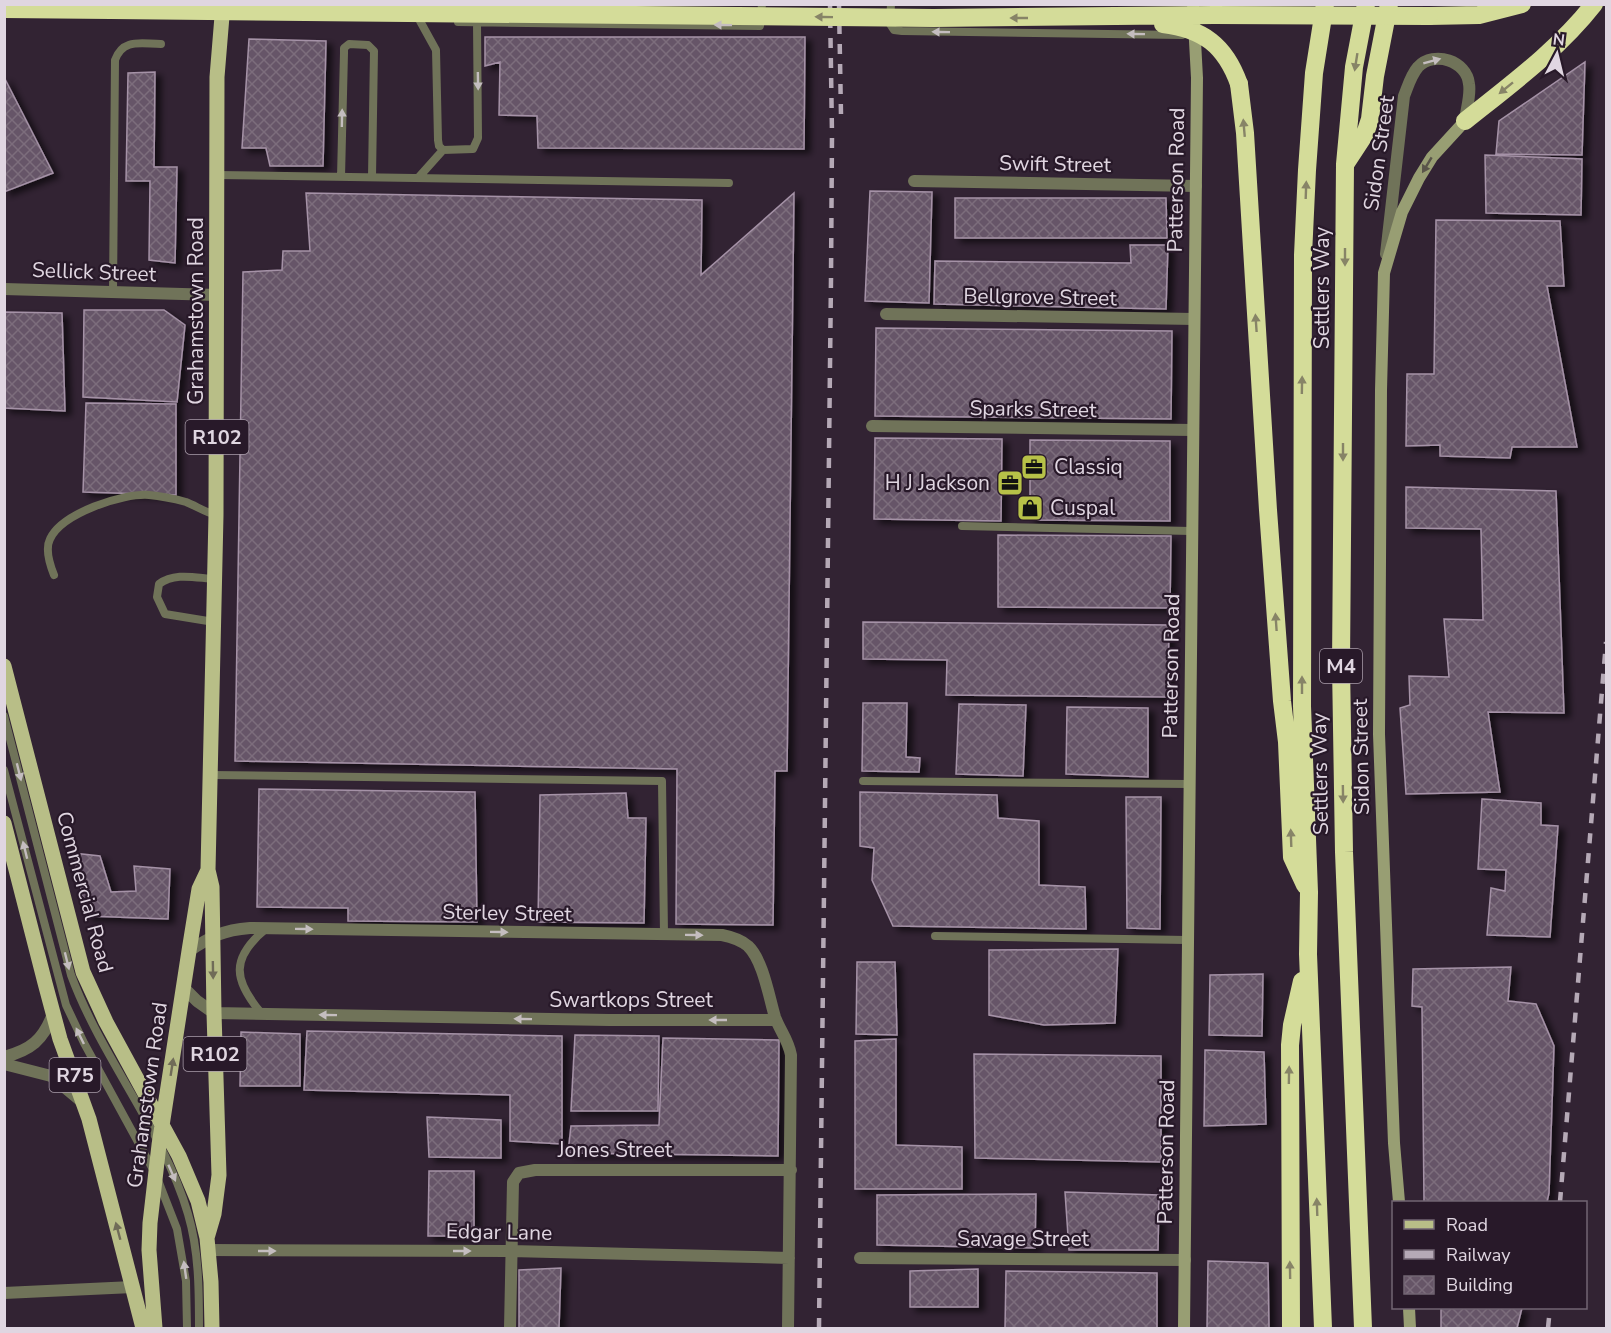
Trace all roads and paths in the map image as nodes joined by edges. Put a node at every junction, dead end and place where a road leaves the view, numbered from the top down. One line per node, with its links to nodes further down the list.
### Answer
1 (762, 4): 16 (lane, one-way to 16)
2 (891, 4): 17 (lane, one-way to 2)
3 (1186, 4): 13 (highway)
4 (1193, 4): 17 (street, Patterson Road)
5 (1325, 4): 51 (highway, Settlers Way / M4, one-way to 5)
6 (1366, 4): 21 (highway, Settlers Way / M4, one-way to 21)
7 (1389, 4): 21 (highway)
8 (1482, 4): 13 (highway)
9 (1522, 4): 13 (highway)
10 (1594, 4): 19 (highway, one-way to 19)
11 (4, 9): 14 (highway, one-way to 11, bridge)
12 (223, 11): 15 (lane); 22 (main road, Grahamstown Road / R102)
13 (1430, 12): 14 (highway, bridge)
14 (1077, 18): 51 (highway, one-way to 14, bridge)
15 (420, 21): 16 (lane); 20 (lane)
16 (477, 23): 20 (lane, one-way to 20)
17 (1194, 35): 28 (street, Patterson Road)
18 (162, 44): 31 (lane)
19 (1465, 121): 29 (street, Sidon Street, one-way to 29); 29 (street, Sidon Street, one-way to 19)
20 (443, 150): 25 (lane)
21 (1346, 164): 90 (highway, Settlers Way / M4, one-way to 90)
22 (217, 175): 23 (lane); 32 (main road, Grahamstown Road / R102)
23 (341, 177): 24 (lane); 24 (lane, one-way to 24)
24 (372, 177): 25 (lane)
25 (418, 178): 27 (lane)
26 (914, 181): 28 (street, Swift Street)
27 (729, 183)
28 (1196, 186): 34 (street, Patterson Road)
29 (1384, 273): 71 (street, Sidon Street)
30 (4, 289): 31 (street, Sellick Street)
31 (113, 292): 32 (street, Sellick Street)
32 (218, 295): 37 (main road, Grahamstown Road / R102)
33 (885, 314): 34 (street, Bellgrove Street)
34 (1194, 319): 36 (street, Patterson Road)
35 (872, 426): 36 (street, Sparks Street)
36 (1193, 430): 39 (street, Patterson Road)
37 (216, 515): 40 (lane); 41 (main road, Grahamstown Road / R102)
38 (962, 526): 39 (lane)
39 (1191, 531): 48 (street, Patterson Road)
40 (54, 575)
41 (215, 579): 42 (main road, Grahamstown Road / R102); 42 (lane)
42 (214, 622): 46 (main road, Grahamstown Road / R102)
43 (4, 666): 67 (main road, Commercial Road / R75)
44 (4, 716): 68 (lane, one-way to 68)
45 (4, 770): 70 (lane, one-way to 45)
46 (211, 775): 50 (main road, Grahamstown Road / R102); 53 (lane)
47 (863, 781): 48 (lane)
48 (1190, 784): 56 (street, Patterson Road)
49 (4, 823): 61 (main road, R75)
50 (208, 870): 54 (main road, Grahamstown Road / R102); 57 (main road, Grahamstown Road / R102)
51 (1309, 892): 58 (highway, Settlers Way / M4)
52 (267, 928): 53 (street, Sterley Street, one-way to 53); 54 (street, Sterley Street); 62 (lane)
53 (664, 934): 63 (street, Sterley Street, one-way to 63)
54 (212, 936): 57 (street, Sterley Street); 60 (main road, Grahamstown Road / R102, one-way to 60)
55 (935, 936): 56 (lane)
56 (1187, 940): 76 (street, Patterson Road)
57 (189, 951): 59 (main road, Grahamstown Road / R102)
58 (1308, 954): 88 (highway, one-way to 58); 89 (highway, Settlers Way / M4, one-way to 58)
59 (184, 988): 60 (street); 67 (main road, Grahamstown Road / R102, one-way to 59)
60 (214, 1013): 62 (street, Swartkops Street); 72 (main road, Grahamstown Road / R102)
61 (53, 1014): 64 (street); 66 (main road, R75)
62 (262, 1014): 63 (street, Swartkops Street, one-way to 62)
63 (776, 1020): 69 (street)
64 (4, 1057)
65 (4, 1064): 66 (street)
66 (85, 1104): 77 (main road, R75, one-way to 66)
67 (162, 1125): 68 (main road, Grahamstown Road / R102); 72 (main road, Commercial Road / R75)
68 (159, 1144): 70 (main road, Grahamstown Road / R102); 83 (lane, one-way to 83)
69 (791, 1170): 73 (street, Jones Street); 74 (street)
70 (156, 1175): 81 (main road, Grahamstown Road / R102); 82 (lane, one-way to 70)
71 (1400, 1201)
72 (208, 1244): 73 (street, Edgar Lane, one-way to 73); 84 (main road, R102)
73 (511, 1251): 74 (street, Edgar Lane); 85 (street, Jones Street)
74 (789, 1258): 86 (street)
75 (860, 1258): 76 (street, Savage Street)
76 (1185, 1260): 87 (street, Patterson Road)
77 (133, 1287): 78 (street); 80 (main road, R75)
78 (4, 1293)
79 (1409, 1309): 91 (street)
80 (143, 1329)
81 (155, 1329)
82 (187, 1329)
83 (199, 1329)
84 (212, 1329)
85 (510, 1329)
86 (788, 1329)
87 (1184, 1329)
88 (1291, 1329)
89 (1323, 1329)
90 (1363, 1329)
91 (1410, 1329)

